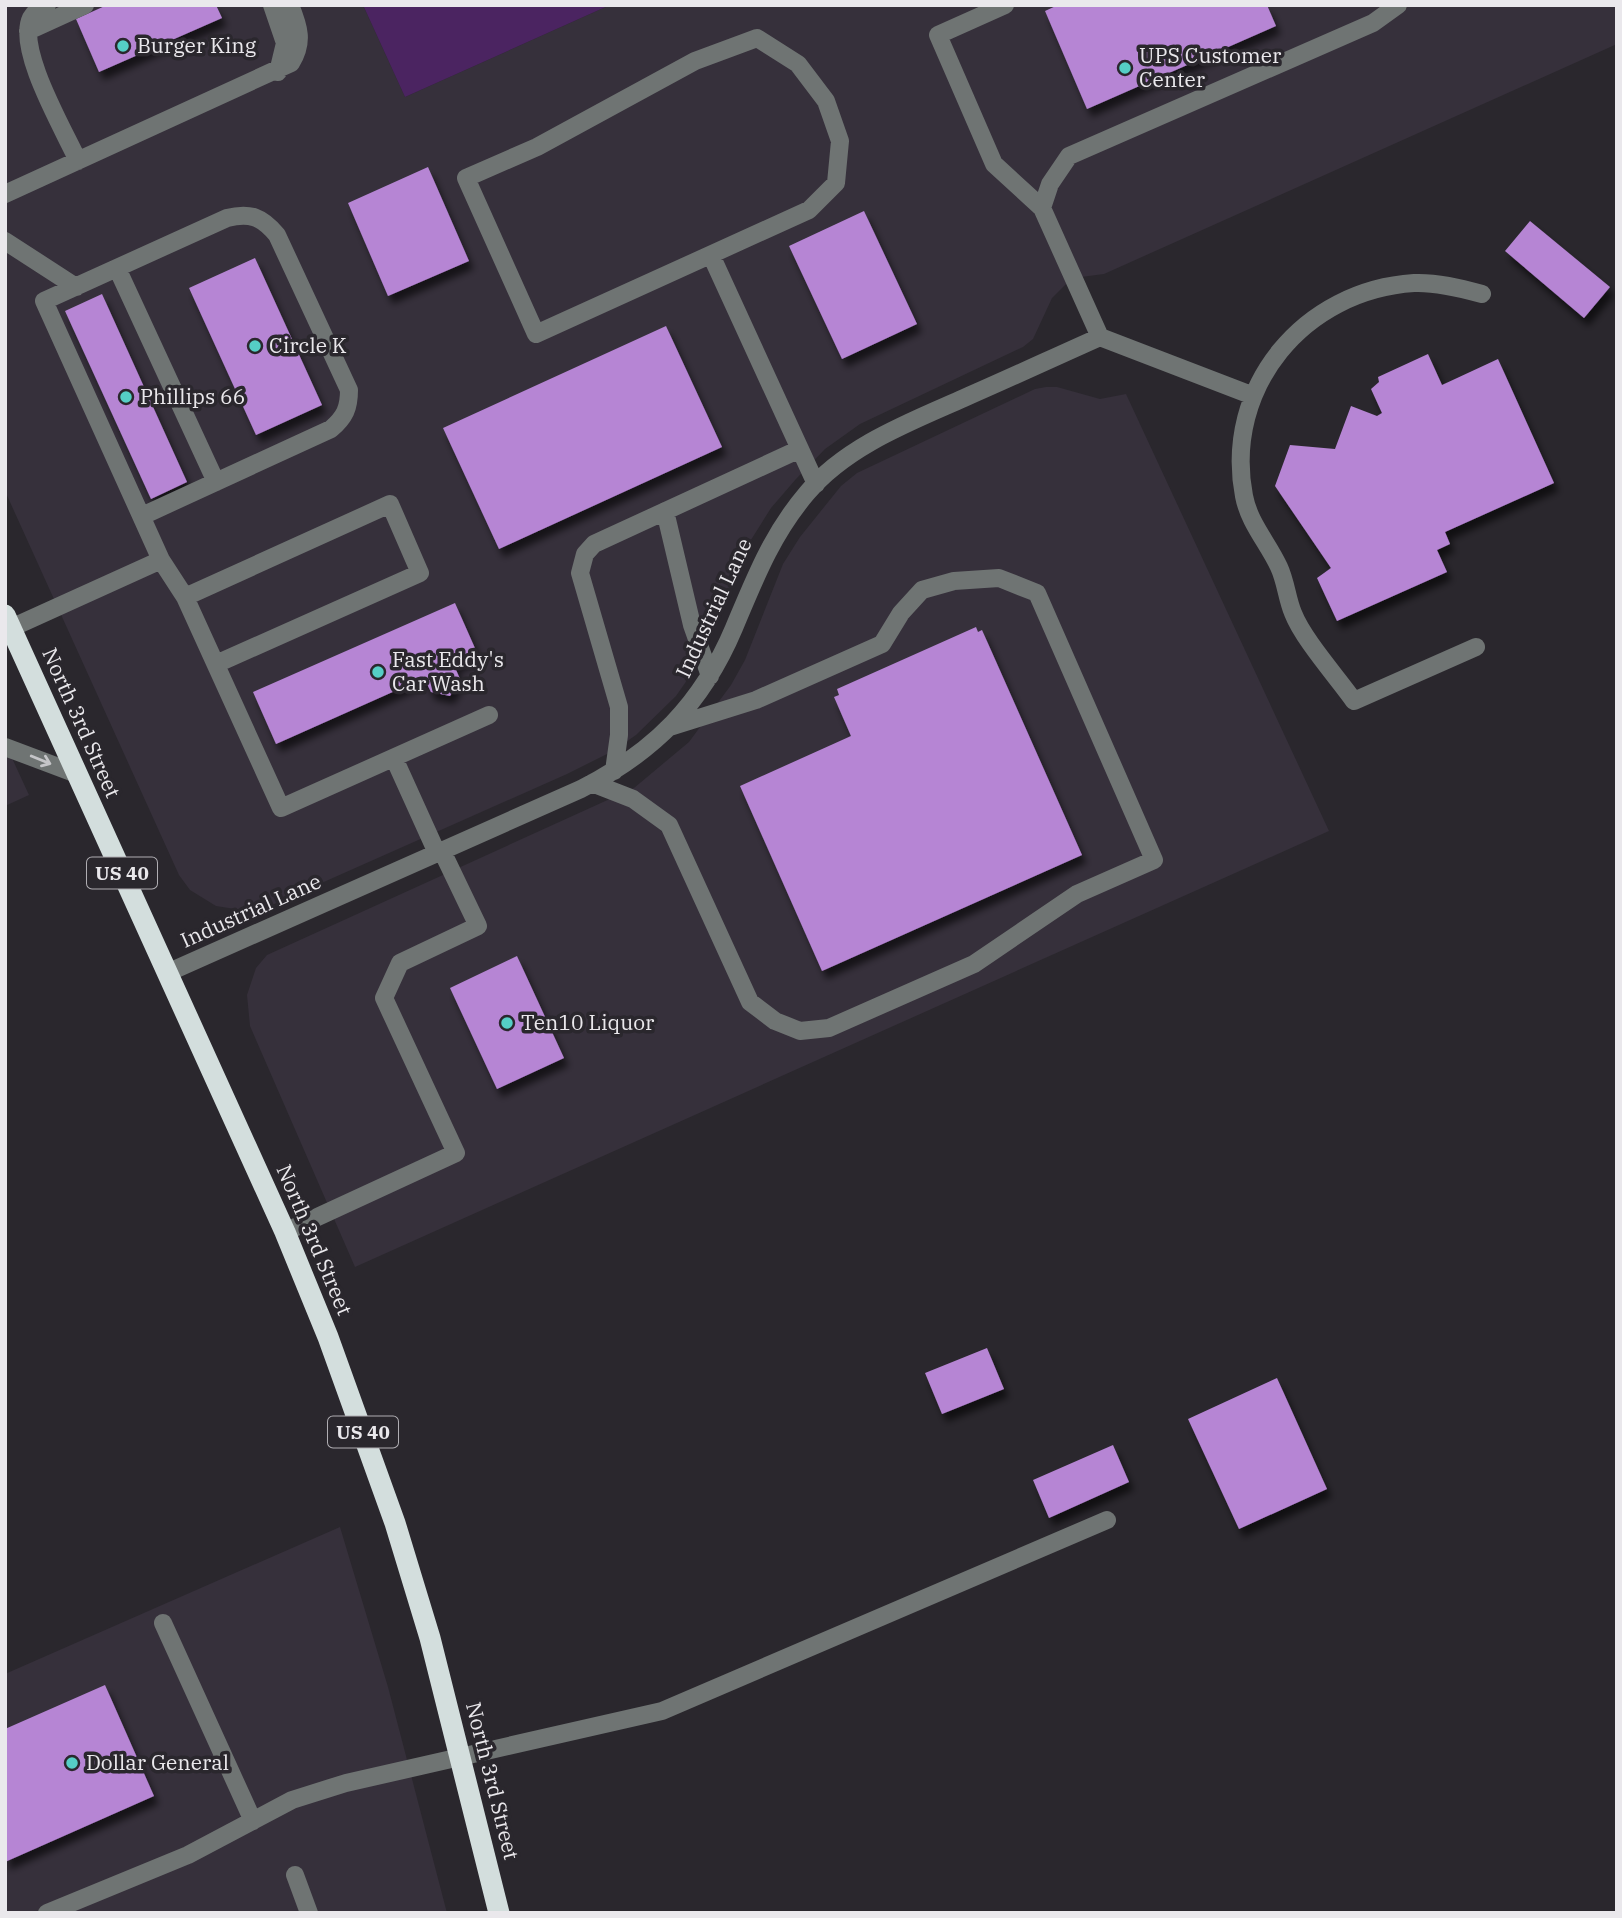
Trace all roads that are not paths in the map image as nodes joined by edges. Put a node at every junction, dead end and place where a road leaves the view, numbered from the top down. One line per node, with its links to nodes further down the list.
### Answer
1 (47, 5): 7 (street)
2 (85, 5): 7 (street)
3 (272, 5): 8 (street)
4 (290, 5): 8 (street)
5 (1005, 5): 11 (street)
6 (1398, 5): 11 (street)
7 (28, 31): 9 (street)
8 (278, 72): 9 (street)
9 (78, 162): 10 (street)
10 (5, 194)
11 (1042, 208): 17 (street)
12 (5, 241): 15 (street)
13 (710, 255): 13 (street); 19 (street)
14 (117, 268): 15 (street); 20 (street); 20 (street)
15 (76, 287): 23 (street)
16 (1482, 294): 18 (street)
17 (1100, 337): 18 (street); 21 (street, Industrial Lane)
18 (1251, 395): 27 (street)
19 (800, 449): 21 (street); 22 (street)
20 (216, 482): 23 (street)
21 (816, 484): 29 (street, Industrial Lane)
22 (665, 511): 29 (street); 34 (street)
23 (142, 516): 24 (street)
24 (161, 560): 25 (street); 26 (street)
25 (185, 597): 28 (street); 28 (street)
26 (8, 622): 35 (highway, North 3rd Street / US 40)
27 (1476, 647)
28 (216, 664): 33 (street)
29 (710, 676): 31 (street, Industrial Lane)
30 (489, 715): 33 (street)
31 (670, 727): 34 (street, Industrial Lane); 36 (street)
32 (5, 747): 35 (street, one-way to 35)
33 (394, 758): 37 (street)
34 (614, 771): 36 (street, Industrial Lane)
35 (77, 774): 38 (highway, North 3rd Street / US 40)
36 (592, 783): 37 (street, Industrial Lane)
37 (440, 852): 38 (street, Industrial Lane); 39 (street)
38 (167, 972): 39 (highway, North 3rd Street / US 40)
39 (285, 1232): 42 (highway, North 3rd Street / US 40)
40 (1107, 1520): 42 (street)
41 (163, 1623): 43 (street)
42 (462, 1757): 43 (street); 47 (highway, North 3rd Street / US 40)
43 (253, 1821): 45 (street)
44 (295, 1875): 46 (street)
45 (47, 1913)
46 (309, 1913)
47 (499, 1913)

